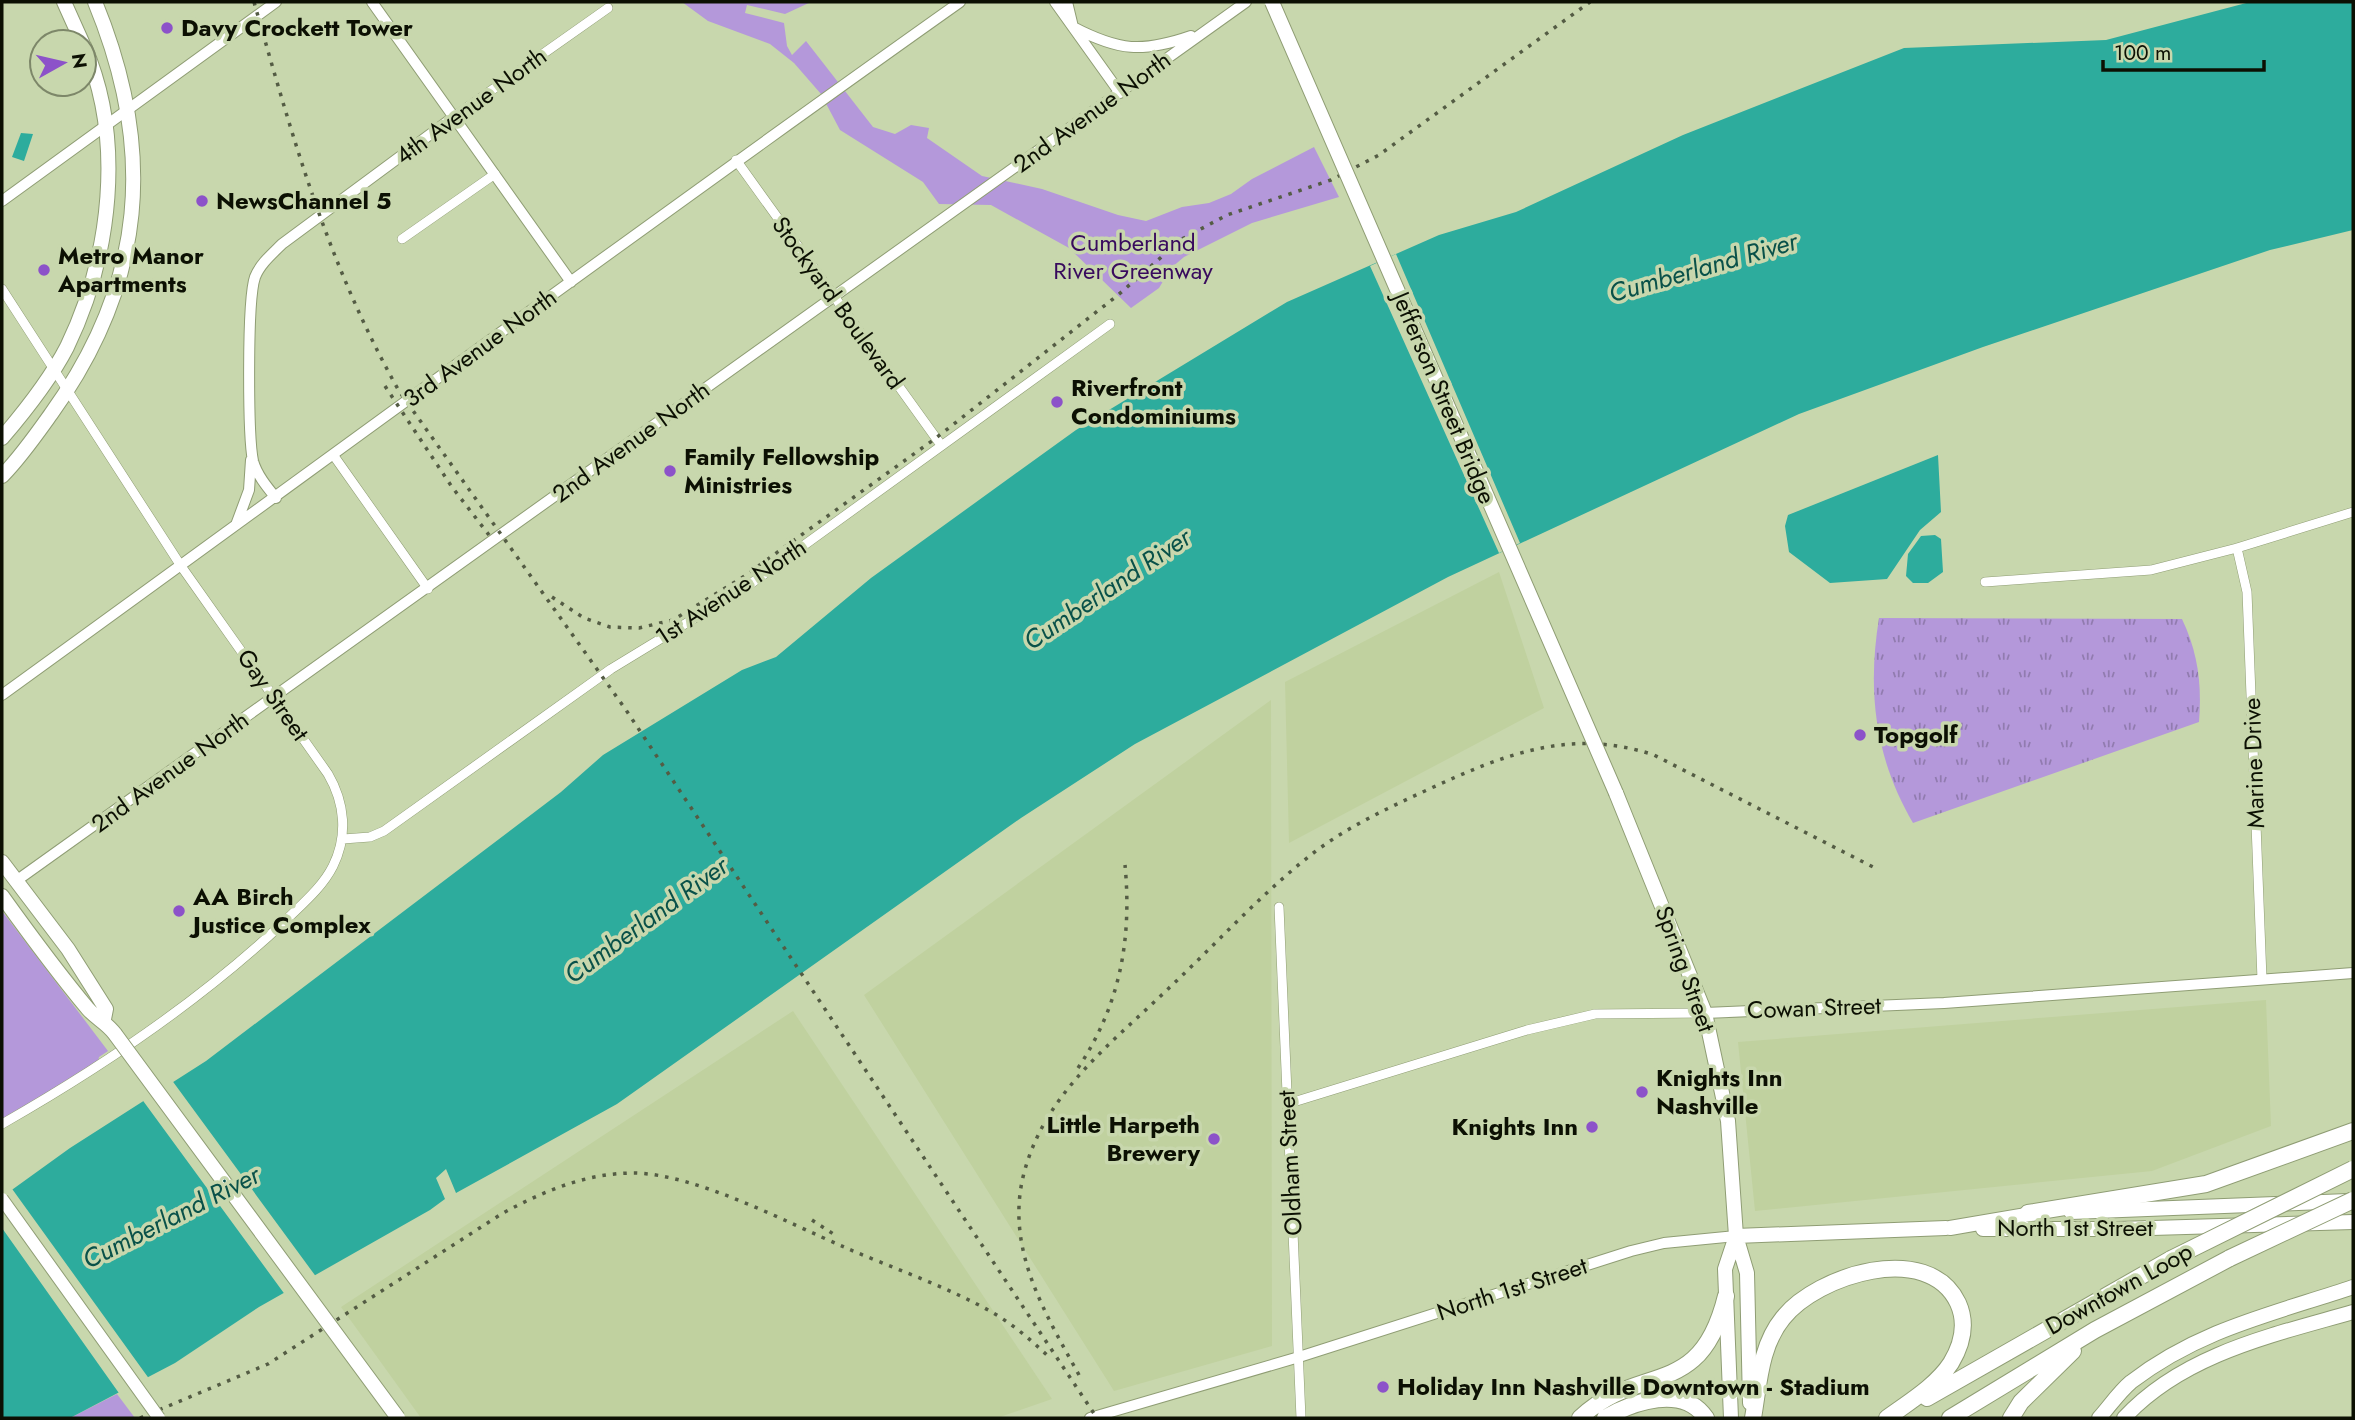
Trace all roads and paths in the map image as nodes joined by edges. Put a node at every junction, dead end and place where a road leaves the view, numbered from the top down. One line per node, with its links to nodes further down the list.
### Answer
1 (64, 2): 12 (main road)
2 (95, 2): 16 (main road)
3 (276, 2): 16 (street)
4 (372, 2): 17 (street)
5 (960, 2): 19 (street, 3rd Avenue North)
6 (1055, 2): 11 (street)
7 (1067, 2): 11 (street)
8 (1246, 2): 13 (street, 2nd Avenue North)
9 (1272, 2): 43 (main road, Jefferson Street Bridge, bridge)
10 (608, 8): 17 (street, 4th Avenue North)
11 (1073, 27): 13 (street); 15 (street)
12 (76, 28)
13 (1204, 32): 15 (street, 2nd Avenue North)
14 (98, 81): 18 (main road)
15 (1120, 93): 25 (street, 2nd Avenue North)
16 (128, 109): 18 (street); 28 (main road)
17 (455, 116): 20 (street); 31 (street, 4th Avenue North)
18 (106, 125): 21 (street); 27 (main road)
19 (736, 160): 23 (street, 3rd Avenue North); 25 (street, Stockyard Boulevard)
20 (495, 174): 22 (street); 23 (street)
21 (2, 201)
22 (402, 239)
23 (571, 282): 32 (street, 3rd Avenue North)
24 (2, 289): 27 (street, Gay Street)
25 (834, 297): 30 (street, Stockyard Boulevard); 40 (street, 2nd Avenue North)
26 (1110, 324): 30 (street, 1st Avenue North)
27 (53, 369): 28 (street, Gay Street); 29 (main road)
28 (67, 392): 33 (main road); 38 (street, Gay Street)
29 (2, 438)
30 (941, 445): 44 (street, 1st Avenue North)
31 (252, 447): 34 (street, 4th Avenue North); 36 (street)
32 (334, 456): 34 (street, 3rd Avenue North); 40 (street)
33 (2, 476)
34 (276, 498): 36 (street, 3rd Avenue North)
35 (2353, 512): 37 (street)
36 (236, 527): 38 (street, 3rd Avenue North)
37 (2237, 548): 39 (street); 50 (street, Marine Drive)
38 (181, 566): 41 (street, 3rd Avenue North); 42 (street, Gay Street)
39 (1985, 582)
40 (428, 589): 42 (street, 2nd Avenue North)
41 (2, 695)
42 (274, 697): 44 (street, Gay Street); 46 (street, 2nd Avenue North)
43 (1616, 793): 51 (main road, Spring Street)
44 (343, 839): 54 (street, Gay Street)
45 (2, 862): 46 (main road)
46 (16, 881): 52 (main road)
47 (2, 896): 52 (main road)
48 (1279, 907): 53 (street, Oldham Street)
49 (2353, 973): 50 (street, Cowan Street)
50 (2262, 979): 51 (street, Cowan Street)
51 (1705, 1013): 53 (street, Cowan Street); 62 (main road, Spring Street)
52 (104, 1019): 69 (main road, bridge)
53 (1287, 1104): 67 (street, Oldham Street)
54 (2, 1124)
55 (2353, 1131): 59 (highway)
56 (2353, 1169): 77 (highway, Downtown Loop, bridge)
57 (2, 1199): 68 (main road, bridge)
58 (2353, 1200): 59 (main road, North 1st Street); 66 (highway, Downtown Loop, bridge)
59 (2028, 1213): 60 (main road, North 1st Street)
60 (2353, 1222)
61 (1946, 1228): 62 (main road, North 1st Street)
62 (1736, 1236): 64 (main road, Spring Street); 67 (street, North 1st Street); 76 (main road, Spring Street)
63 (2353, 1287): 80 (main road)
64 (1726, 1296): 72 (highway); 75 (main road, Spring Street)
65 (2353, 1312): 81 (main road)
66 (2095, 1330): 78 (highway, Downtown Loop); 79 (highway)
67 (1299, 1357): 70 (street, North 1st Street); 71 (street, Oldham Street)
68 (159, 1418)
69 (398, 1418)
70 (1090, 1418)
71 (1301, 1418)
72 (1580, 1418)
73 (1605, 1418): 74 (highway)
74 (1706, 1418)
75 (1731, 1418)
76 (1752, 1418): 77 (highway)
77 (1889, 1418)
78 (1950, 1418)
79 (2011, 1418)
80 (2099, 1418)
81 (2124, 1418)

